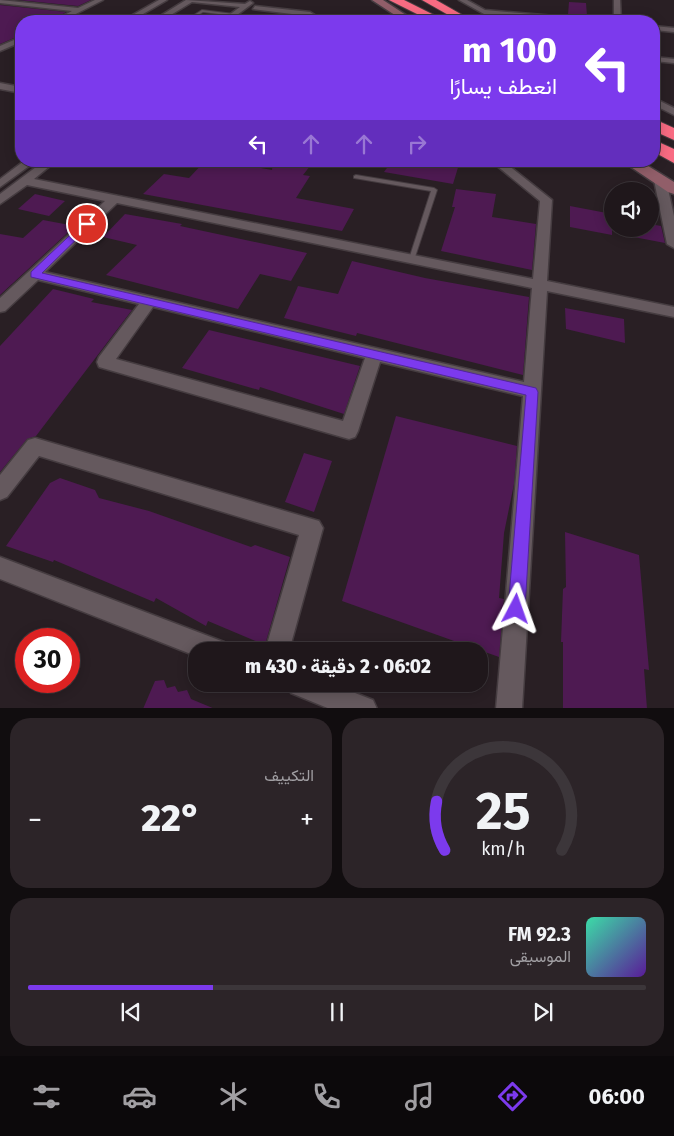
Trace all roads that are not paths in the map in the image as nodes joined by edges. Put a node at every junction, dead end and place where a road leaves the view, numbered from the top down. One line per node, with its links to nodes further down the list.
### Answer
1 (100, 0): 15 (street)
2 (164, 0): 18 (street)
3 (266, 0): 13 (street)
4 (376, 0): 25 (main road)
5 (395, 0): 26 (highway)
6 (403, 0): 27 (highway)
7 (428, 0): 28 (highway)
8 (442, 0): 29 (highway)
9 (462, 0): 30 (street)
10 (617, 0): 33 (street)
11 (0, 1): 12 (street)
12 (25, 4): 15 (street); 16 (street)
13 (255, 4): 14 (street); 23 (street); 24 (street)
14 (246, 6): 19 (street); 22 (street)
15 (79, 10): 17 (street)
16 (8, 11)
17 (69, 15)
18 (137, 15)
19 (166, 15)
20 (197, 15): 21 (lane)
21 (219, 15)
22 (238, 15)
23 (240, 15)
24 (313, 15)
25 (400, 15)
26 (427, 15)
27 (429, 15)
28 (456, 15)
29 (479, 15)
30 (480, 15)
31 (490, 15): 32 (street)
32 (550, 15)
33 (618, 15)
34 (660, 29): 35 (street)
35 (674, 30)
36 (15, 42): 37 (street)
37 (0, 49): 38 (street)
38 (14, 50)
39 (660, 59): 40 (street)
40 (674, 61)
41 (0, 86): 42 (street)
42 (15, 89)
43 (660, 127): 44 (highway)
44 (674, 135)
45 (660, 149): 46 (highway)
46 (674, 157)
47 (22, 167): 52 (street)
48 (43, 167): 54 (street)
49 (504, 167): 61 (street)
50 (639, 167): 53 (main road)
51 (356, 177): 59 (lane)
52 (3, 179)
53 (660, 180): 55 (main road); 58 (street)
54 (25, 181): 56 (street); 57 (street)
55 (674, 189)
56 (114, 199): 59 (street); 60 (street)
57 (0, 200)
58 (674, 244)
59 (412, 259): 61 (street)
60 (34, 274): 62 (street); 63 (street)
61 (540, 285): 64 (street); 66 (street)
62 (149, 301): 65 (street); 65 (street)
63 (0, 307)
64 (674, 312)
65 (374, 354): 66 (street)
66 (532, 392): 73 (street)
67 (0, 490): 70 (street)
68 (0, 568): 69 (street)
69 (192, 642)
70 (280, 642)
71 (321, 692): 72 (street)
72 (364, 708)
73 (509, 708)

